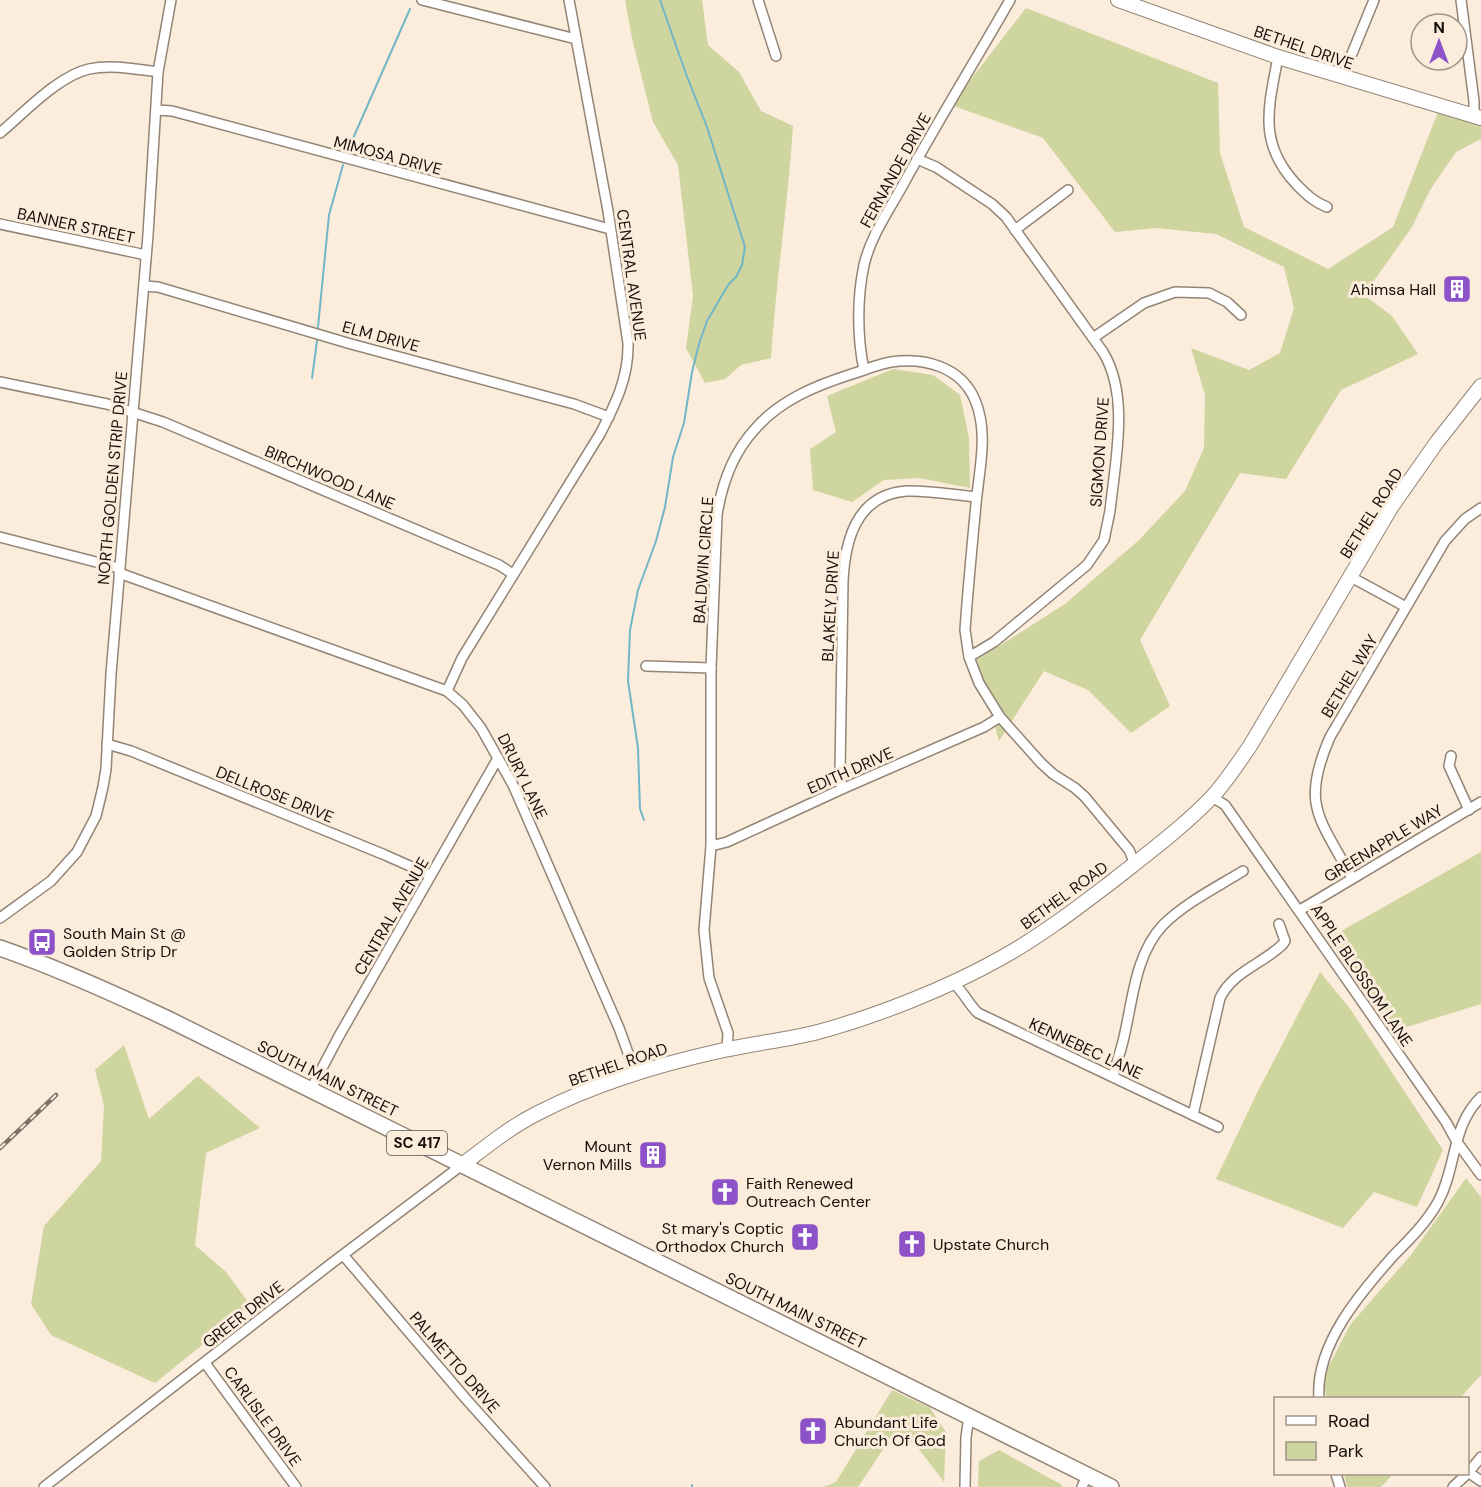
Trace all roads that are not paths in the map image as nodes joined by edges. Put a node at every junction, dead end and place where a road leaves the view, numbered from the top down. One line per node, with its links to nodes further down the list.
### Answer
1 (171, 0): 12 (street, NORTH GOLDEN STRIP DRIVE)
2 (422, 0): 9 (street)
3 (569, 0): 9 (street, CENTRAL AVENUE)
4 (758, 0): 10 (street)
5 (1010, 0): 17 (street, FERNANDE DRIVE)
6 (1118, 0): 11 (street, BETHEL DRIVE)
7 (1374, 0): 13 (street)
8 (1461, 0): 15 (street)
9 (576, 39): 21 (street, CENTRAL AVENUE)
10 (776, 56)
11 (1278, 57): 13 (street, BETHEL DRIVE); 19 (street)
12 (158, 72): 14 (street, NORTH GOLDEN STRIP DRIVE); 16 (street)
13 (1344, 78): 15 (street, BETHEL DRIVE)
14 (157, 110): 21 (street, MIMOSA DRIVE); 23 (street, NORTH GOLDEN STRIP DRIVE)
15 (1478, 117)
16 (0, 133)
17 (917, 159): 22 (street, SIGMON DRIVE); 27 (street, FERNANDE DRIVE)
18 (1068, 190): 22 (street)
19 (1327, 207)
20 (0, 224): 23 (street, BANNER STREET)
21 (610, 229): 31 (street, CENTRAL AVENUE)
22 (1015, 230): 26 (street, SIGMON DRIVE)
23 (146, 255): 24 (street, NORTH GOLDEN STRIP DRIVE)
24 (144, 286): 30 (street, NORTH GOLDEN STRIP DRIVE); 31 (street, ELM DRIVE)
25 (1241, 315): 26 (street)
26 (1093, 338): 39 (street, SIGMON DRIVE)
27 (864, 370): 32 (street, BALDWIN CIRCLE); 41 (street, BALDWIN CIRCLE)
28 (0, 382): 30 (street, BIRCHWOOD LANE)
29 (1481, 386): 37 (street, BETHEL ROAD)
30 (133, 411): 35 (street, NORTH GOLDEN STRIP DRIVE); 36 (street, BIRCHWOOD LANE)
31 (609, 417): 36 (street, CENTRAL AVENUE)
32 (976, 497): 39 (street, BALDWIN CIRCLE); 47 (street, BLAKELY DRIVE)
33 (1481, 508): 38 (street, BETHEL WAY)
34 (0, 537): 35 (street, DRURY LANE)
35 (119, 571): 42 (street, DRURY LANE); 44 (street, NORTH GOLDEN STRIP DRIVE)
36 (513, 574): 42 (street, CENTRAL AVENUE)
37 (1351, 577): 38 (street); 48 (street, BETHEL ROAD)
38 (1406, 607): 55 (street, BETHEL WAY)
39 (969, 657): 43 (street, BALDWIN CIRCLE)
40 (646, 666): 41 (street)
41 (711, 668): 51 (street, BALDWIN CIRCLE)
42 (447, 691): 46 (street, DRURY LANE)
43 (1000, 717): 47 (street, EDITH DRIVE); 52 (street, BALDWIN CIRCLE)
44 (107, 744): 54 (street, DELLROSE DRIVE); 57 (street, NORTH GOLDEN STRIP DRIVE)
45 (1451, 756): 50 (street)
46 (498, 758): 54 (street, CENTRAL AVENUE); 62 (street, DRURY LANE)
47 (842, 789): 51 (street, EDITH DRIVE)
48 (1212, 797): 52 (street, BETHEL ROAD); 56 (street, APPLE BLOSSOM LANE)
49 (1481, 802): 50 (street, GREENAPPLE WAY)
50 (1469, 810): 55 (street, GREENAPPLE WAY)
51 (711, 846): 61 (street, BALDWIN CIRCLE)
52 (1135, 864): 60 (street, BETHEL ROAD)
53 (1243, 871): 63 (street)
54 (430, 875): 64 (street, CENTRAL AVENUE)
55 (1352, 878): 56 (street, GREENAPPLE WAY)
56 (1300, 910): 68 (street, APPLE BLOSSOM LANE)
57 (0, 918)
58 (1279, 924): 66 (street)
59 (0, 948): 64 (main road, SOUTH MAIN STREET / SC 417)
60 (952, 982): 61 (street, BETHEL ROAD); 63 (street, KENNEBEC LANE)
61 (727, 1049): 62 (street, BETHEL ROAD)
62 (636, 1072): 69 (street, BETHEL ROAD)
63 (1113, 1077): 66 (street, KENNEBEC LANE)
64 (311, 1089): 69 (main road, SOUTH MAIN STREET / SC 417)
65 (1481, 1097): 68 (street)
66 (1193, 1115): 67 (street, KENNEBEC LANE)
67 (1218, 1127)
68 (1457, 1142): 70 (street, APPLE BLOSSOM LANE); 73 (street)
69 (462, 1165): 71 (street, GREER DRIVE); 74 (main road, SOUTH MAIN STREET / SC 417)
70 (1481, 1174)
71 (344, 1256): 72 (street, GREER DRIVE); 81 (street, PALMETTO DRIVE)
72 (206, 1363): 79 (street, GREER DRIVE); 80 (street, CARLISLE DRIVE)
73 (1319, 1397)
74 (969, 1417): 78 (main road, SOUTH MAIN STREET / SC 417); 82 (street)
75 (1481, 1457): 76 (street)
76 (1469, 1471)
77 (1465, 1475): 84 (street)
78 (1084, 1481): 83 (main road, SC 417)
79 (44, 1487)
80 (296, 1487)
81 (544, 1487)
82 (965, 1487)
83 (1111, 1487)
84 (1454, 1487)

